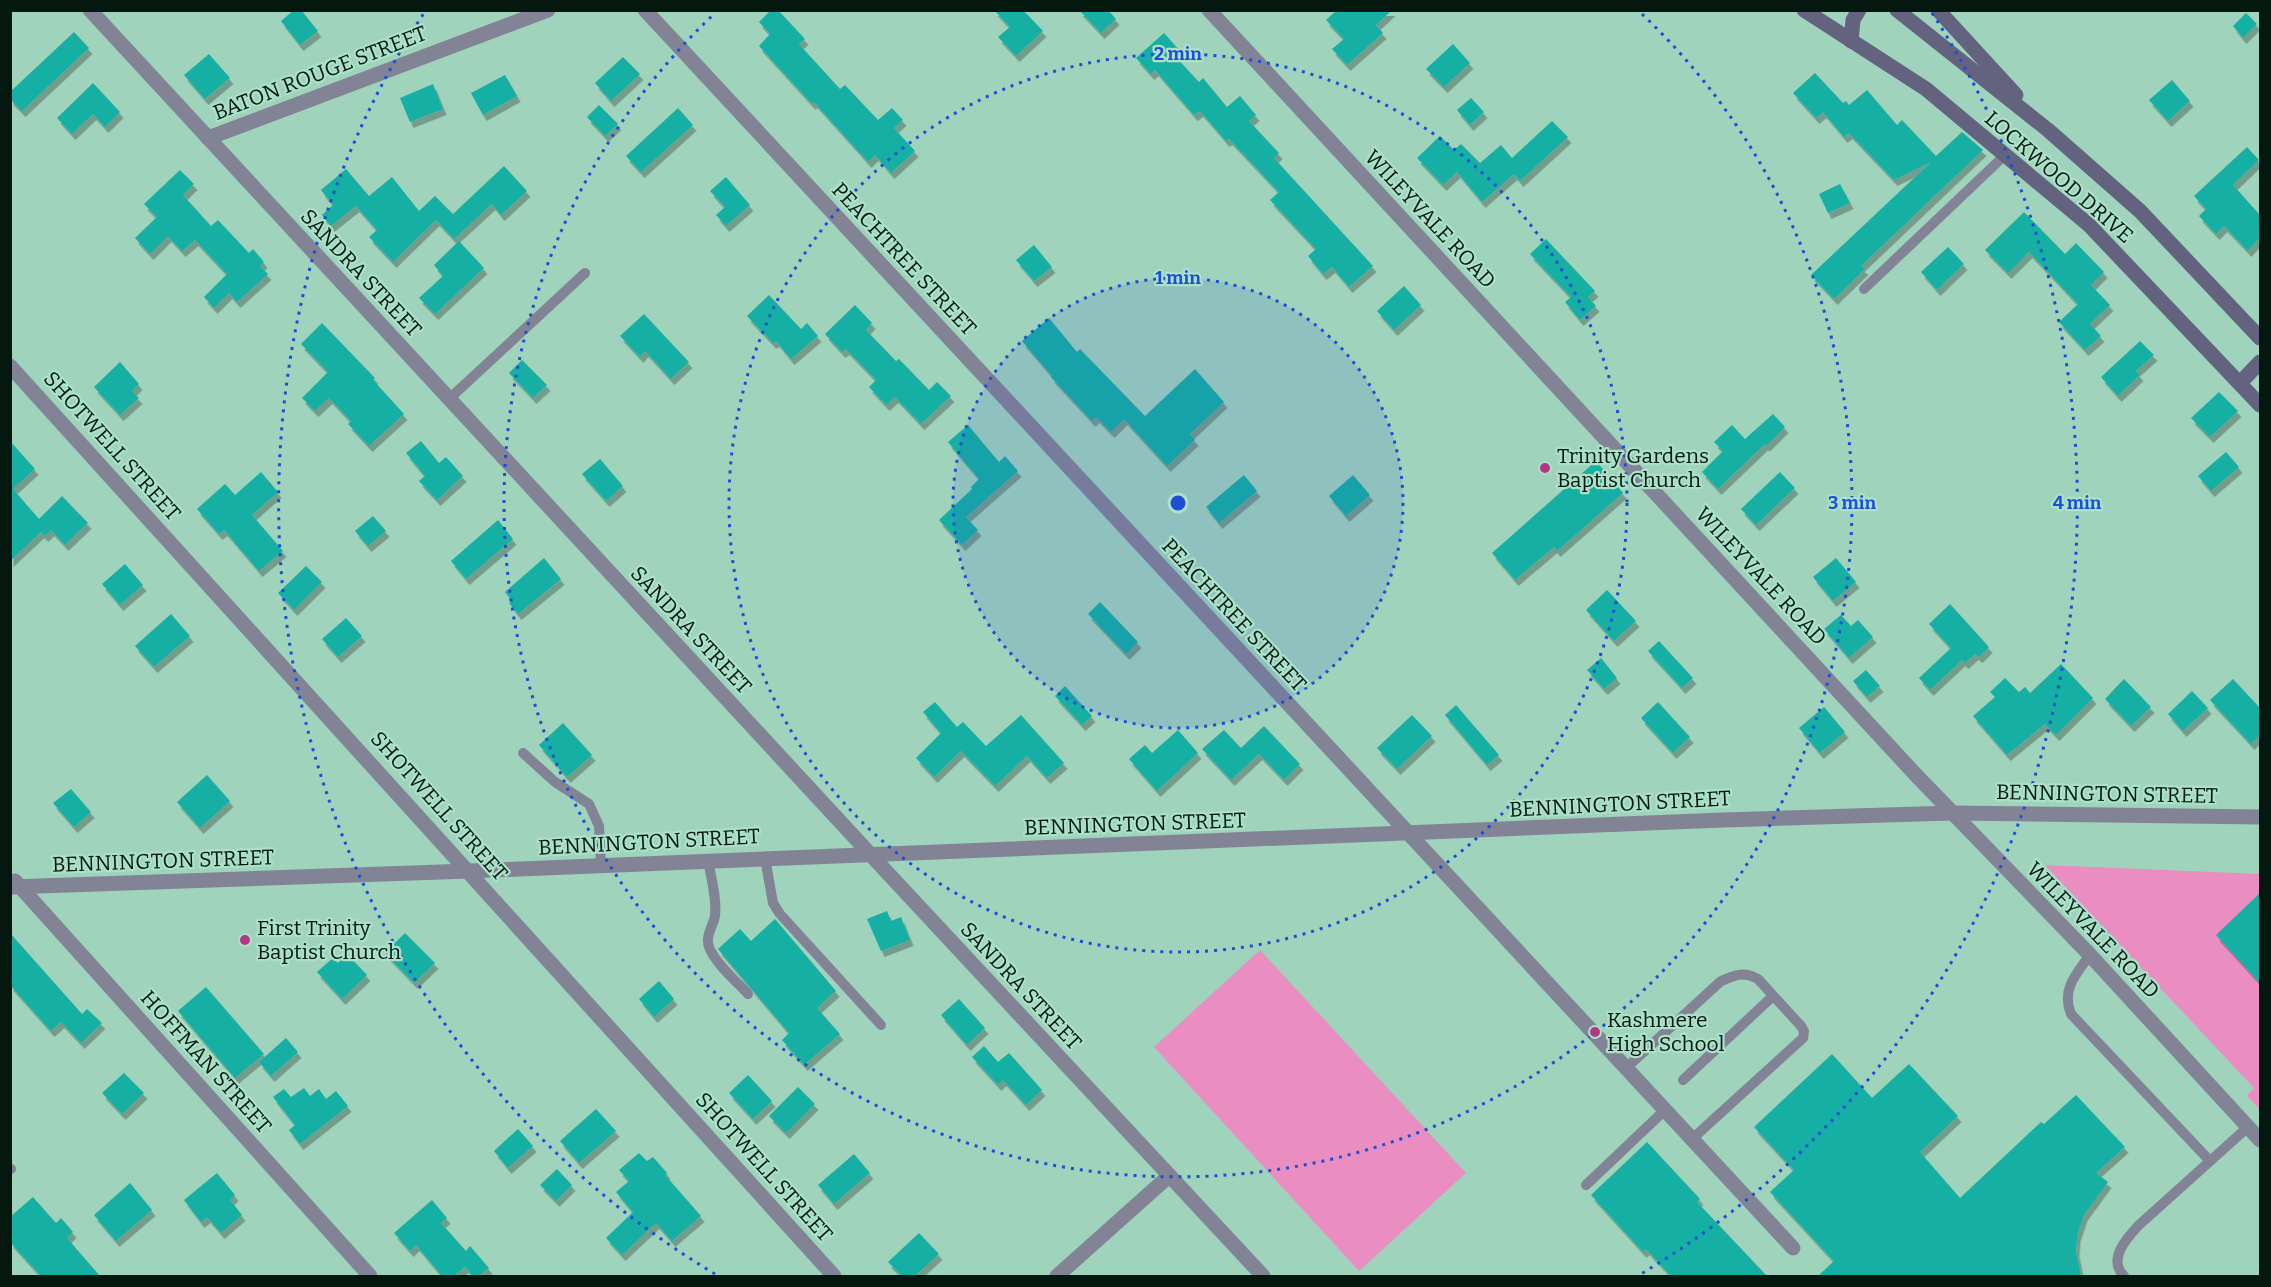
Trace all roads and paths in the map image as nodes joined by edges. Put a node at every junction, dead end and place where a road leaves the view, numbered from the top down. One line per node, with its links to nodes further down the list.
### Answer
1 (90, 10): 11 (street, SANDRA STREET)
2 (548, 10): 11 (street, BATON ROUGE STREET)
3 (645, 10): 24 (street, PEACHTREE STREET)
4 (1209, 10): 22 (street, WILEYVALE ROAD)
5 (1804, 10): 9 (main road, LOCKWOOD DRIVE)
6 (1859, 10): 9 (main road)
7 (1897, 10): 10 (main road, LOCKWOOD DRIVE)
8 (1938, 10): 10 (main road)
9 (1851, 41): 12 (main road, LOCKWOOD DRIVE)
10 (2048, 130): 15 (main road, LOCKWOOD DRIVE)
11 (208, 138): 19 (street, SANDRA STREET)
12 (2005, 155): 14 (lane); 18 (main road, LOCKWOOD DRIVE)
13 (585, 273): 19 (lane)
14 (1864, 289)
15 (2260, 338)
16 (2260, 362): 18 (main road)
17 (10, 366): 29 (street, SHOTWELL STREET)
18 (2240, 383): 20 (main road, LOCKWOOD DRIVE)
19 (449, 399): 25 (street, SANDRA STREET)
20 (2260, 405)
21 (523, 753): 28 (lane)
22 (1952, 813): 23 (street, BENNINGTON STREET); 24 (street, BENNINGTON STREET); 31 (street, WILEYVALE ROAD)
23 (2260, 817)
24 (1409, 834): 25 (street, BENNINGTON STREET); 35 (street, PEACHTREE STREET)
25 (870, 854): 26 (street, BENNINGTON STREET); 42 (street, SANDRA STREET)
26 (765, 858): 27 (street, BENNINGTON STREET); 34 (lane)
27 (708, 860): 28 (street, BENNINGTON STREET); 32 (lane)
28 (601, 865): 29 (street, BENNINGTON STREET)
29 (469, 871): 30 (street, BENNINGTON STREET); 46 (street, SHOTWELL STREET)
30 (13, 883): 45 (street, HOFFMAN STREET)
31 (2090, 955): 38 (street, WILEYVALE ROAD); 41 (lane)
32 (748, 994)
33 (1773, 996): 35 (lane); 36 (lane); 39 (lane)
34 (881, 1025)
35 (1626, 1068): 37 (street, PEACHTREE STREET)
36 (1683, 1080)
37 (1665, 1110): 39 (street, PEACHTREE STREET); 43 (lane)
38 (2248, 1126): 40 (street, WILEYVALE ROAD); 41 (lane)
39 (1692, 1139): 44 (street, PEACHTREE STREET)
40 (2260, 1140)
41 (2210, 1161): 49 (lane)
42 (1169, 1176): 47 (street); 48 (street, SANDRA STREET)
43 (1586, 1185)
44 (1793, 1248)
45 (370, 1276)
46 (834, 1276)
47 (1057, 1276)
48 (1263, 1276)
49 (2124, 1276)

